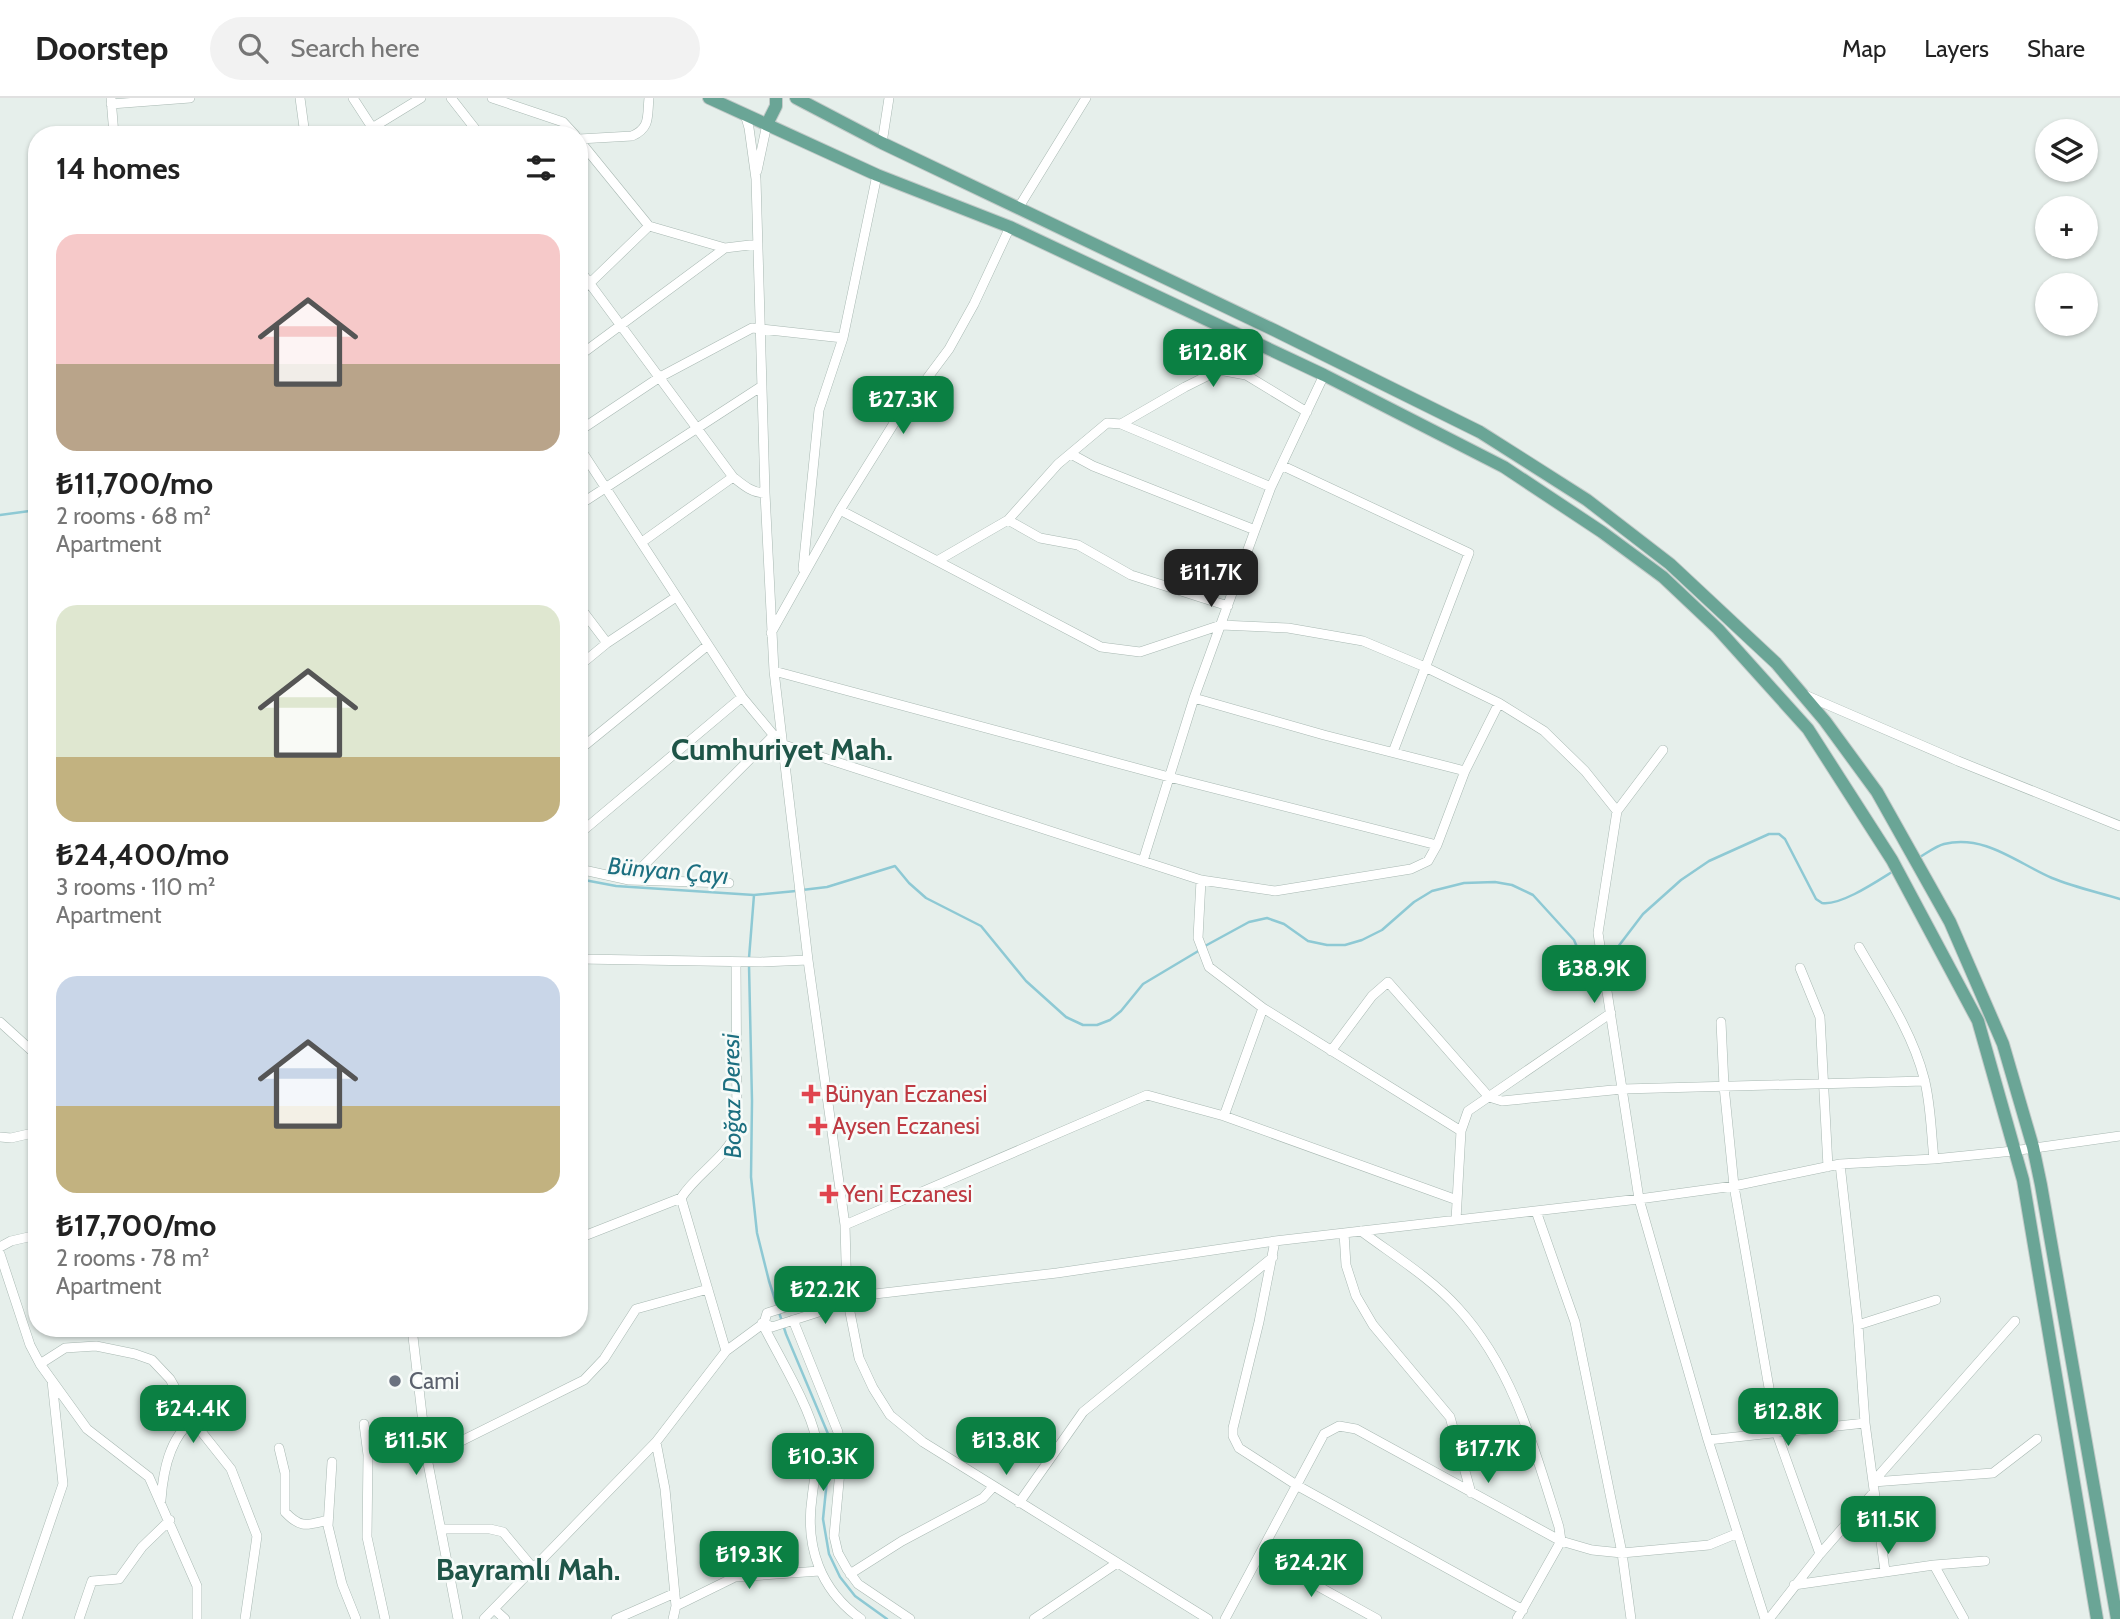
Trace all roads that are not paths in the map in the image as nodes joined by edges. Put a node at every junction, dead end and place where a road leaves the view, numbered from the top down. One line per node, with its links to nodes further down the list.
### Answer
1 (190, 98): 14 (street)
2 (300, 98): 18 (street)
3 (353, 98): 19 (street)
4 (421, 98): 20 (street)
5 (451, 98): 21 (street)
6 (492, 98): 22 (street)
7 (649, 98): 23 (street)
8 (709, 98): 15 (main road)
9 (742, 98): 15 (main road)
10 (776, 98): 16 (main road)
11 (796, 98): 24 (main road)
12 (889, 98): 24 (street)
13 (1086, 98): 28 (street)
14 (111, 101): 17 (street)
15 (745, 114): 16 (main road); 27 (street)
16 (766, 124): 26 (main road); 27 (street)
17 (113, 126)
18 (304, 126)
19 (371, 126)
20 (381, 126)
21 (473, 126)
22 (567, 126)
23 (588, 138)
24 (883, 144): 28 (main road)
25 (588, 150): 29 (street)
26 (877, 175): 30 (main road); 37 (street)
27 (755, 179): 31 (street)
28 (1019, 207): 70 (main road)
29 (649, 226): 32 (street); 34 (street)
30 (1010, 227): 39 (main road); 54 (street)
31 (758, 244): 32 (street); 36 (street)
32 (725, 248): 35 (street)
33 (588, 281): 34 (street)
34 (590, 284): 35 (street)
35 (623, 326): 38 (street); 40 (street)
36 (760, 328): 37 (street); 40 (street); 41 (street)
37 (843, 338): 59 (street)
38 (588, 350)
39 (1324, 375): 42 (street); 112 (main road)
40 (660, 377): 43 (street); 45 (street)
41 (762, 386): 45 (street); 52 (street)
42 (1307, 412): 44 (street); 48 (street)
43 (588, 425)
44 (1121, 425): 46 (street); 50 (street)
45 (697, 428): 49 (street); 51 (street)
46 (1071, 454): 55 (street); 56 (street)
47 (588, 462): 51 (street)
48 (1283, 466): 50 (street); 68 (street)
49 (733, 477): 52 (street); 57 (street)
50 (1271, 487): 56 (street)
51 (605, 489): 53 (street); 57 (street)
52 (765, 493): 64 (street)
53 (588, 499)
54 (839, 510): 58 (street); 59 (street)
55 (1008, 520): 58 (street); 61 (street)
56 (1255, 530): 61 (street)
57 (642, 542): 60 (street)
58 (937, 561): 63 (street)
59 (803, 575): 64 (street)
60 (676, 597): 65 (street); 66 (street)
61 (1227, 606): 63 (street)
62 (588, 618): 65 (street)
63 (1221, 625): 68 (street); 72 (street)
64 (771, 634): 69 (street)
65 (607, 643): 67 (street)
66 (708, 645): 71 (street); 75 (street)
67 (588, 659)
68 (1425, 667): 73 (street); 78 (street)
69 (774, 671): 76 (street); 80 (street)
70 (1803, 695): 83 (street); 111 (main road)
71 (742, 697): 74 (street); 82 (street)
72 (1195, 698): 78 (street); 80 (street)
73 (1499, 703): 79 (street); 81 (street)
74 (774, 735): 76 (street); 87 (street)
75 (588, 743)
76 (781, 744): 85 (street); 92 (street)
77 (1663, 750): 81 (street)
78 (1393, 752): 79 (street)
79 (1465, 771): 84 (street)
80 (1169, 777): 84 (street); 85 (street)
81 (1617, 811): 96 (street)
82 (588, 826)
83 (2120, 826)
84 (1437, 845): 88 (street)
85 (1143, 861): 88 (street)
86 (588, 871): 87 (street)
87 (629, 880): 89 (street)
88 (1202, 880): 95 (street)
89 (729, 883)
90 (1859, 947): 101 (street)
91 (588, 958): 93 (street)
92 (808, 960): 93 (street); 122 (street)
93 (738, 962): 117 (street)
94 (1800, 968): 102 (street)
95 (1263, 1009): 100 (street); 106 (street)
96 (1611, 1013): 104 (street); 105 (street)
97 (0, 1022): 99 (street)
98 (1721, 1022): 103 (street)
99 (28, 1047)
100 (1331, 1051): 105 (street); 107 (street)
101 (1925, 1081): 102 (street); 113 (street)
102 (1823, 1084): 103 (street); 115 (street)
103 (1724, 1086): 104 (street); 116 (street)
104 (1623, 1089): 105 (street); 118 (street)
105 (1489, 1097): 107 (street)
106 (1224, 1116): 119 (street); 122 (street)
107 (1461, 1131): 119 (street)
108 (28, 1134): 110 (street)
109 (2120, 1136): 111 (street)
110 (0, 1137)
111 (2033, 1147): 112 (street); 200 (main road)
112 (2013, 1152): 113 (street); 199 (main road)
113 (1934, 1159): 114 (street)
114 (1840, 1164): 115 (street); 137 (street)
115 (1828, 1167): 116 (street)
116 (1734, 1186): 118 (street); 145 (street)
117 (681, 1198): 125 (street); 131 (street)
118 (1639, 1199): 120 (street); 147 (street)
119 (1457, 1200): 121 (street)
120 (1536, 1211): 121 (street); 163 (street)
121 (1456, 1220): 123 (street)
122 (845, 1224): 132 (street)
123 (1361, 1231): 124 (street); 162 (street)
124 (1344, 1233): 127 (street); 155 (street)
125 (588, 1234)
126 (28, 1237): 128 (street)
127 (1275, 1241): 130 (street); 132 (street)
128 (0, 1247)
129 (0, 1254): 140 (street)
130 (1273, 1257): 152 (street); 157 (street)
131 (708, 1289): 139 (street); 150 (street)
132 (843, 1297): 134 (street); 136 (street); 153 (street)
133 (1936, 1300): 137 (street)
134 (791, 1321): 136 (street); 172 (street)
135 (2015, 1321): 154 (street)
136 (766, 1322): 139 (street); 170 (street)
137 (1858, 1325): 143 (street)
138 (413, 1337): 150 (street)
139 (726, 1351): 148 (street)
140 (40, 1364): 141 (street); 142 (street)
141 (52, 1379): 156 (street); 178 (street)
142 (193, 1420): 156 (street); 181 (street)
143 (1865, 1423): 145 (street); 154 (street)
144 (364, 1424): 183 (street)
145 (1777, 1434): 147 (street); 165 (street)
146 (2037, 1438): 154 (street)
147 (1708, 1440): 161 (street)
148 (656, 1441): 169 (street); 174 (street)
149 (279, 1447): 159 (street)
150 (428, 1458): 160 (street)
151 (332, 1462): 159 (street)
152 (1298, 1486): 155 (street); 164 (street); 177 (street)
153 (993, 1487): 157 (street); 172 (street)
154 (1874, 1487): 165 (street); 171 (street)
155 (1471, 1493): 162 (street)
156 (161, 1502): 158 (street)
157 (1019, 1503): 167 (street)
158 (170, 1520): 179 (street); 180 (street)
159 (328, 1520): 182 (street)
160 (441, 1529): 169 (street); 184 (street)
161 (1738, 1533): 163 (street); 197 (street)
162 (1561, 1541): 163 (street); 177 (street)
163 (1622, 1553): 196 (street)
164 (1260, 1554): 193 (street); 194 (street)
165 (1819, 1554): 173 (street)
166 (1985, 1561): 168 (street)
167 (1116, 1563): 191 (street); 192 (street)
168 (1934, 1565): 171 (street); 198 (street)
169 (533, 1568): 176 (street)
170 (820, 1571): 175 (street); 189 (street)
171 (1885, 1571): 173 (street)
172 (850, 1574): 190 (street)
173 (1794, 1585): 197 (street)
174 (675, 1593): 175 (street); 187 (street)
175 (676, 1606): 188 (street)
176 (494, 1609): 185 (street); 186 (street)
177 (1523, 1610): 195 (street)
178 (17, 1619)
179 (79, 1619)
180 (197, 1619)
181 (245, 1619)
182 (356, 1619)
183 (386, 1619)
184 (458, 1619)
185 (484, 1619)
186 (505, 1619)
187 (616, 1619)
188 (673, 1619)
189 (861, 1619)
190 (910, 1619)
191 (1034, 1619)
192 (1208, 1619)
193 (1224, 1619)
194 (1377, 1619)
195 (1517, 1619)
196 (1631, 1619)
197 (1767, 1619)
198 (1964, 1619)
199 (2097, 1619)
200 (2117, 1619)

